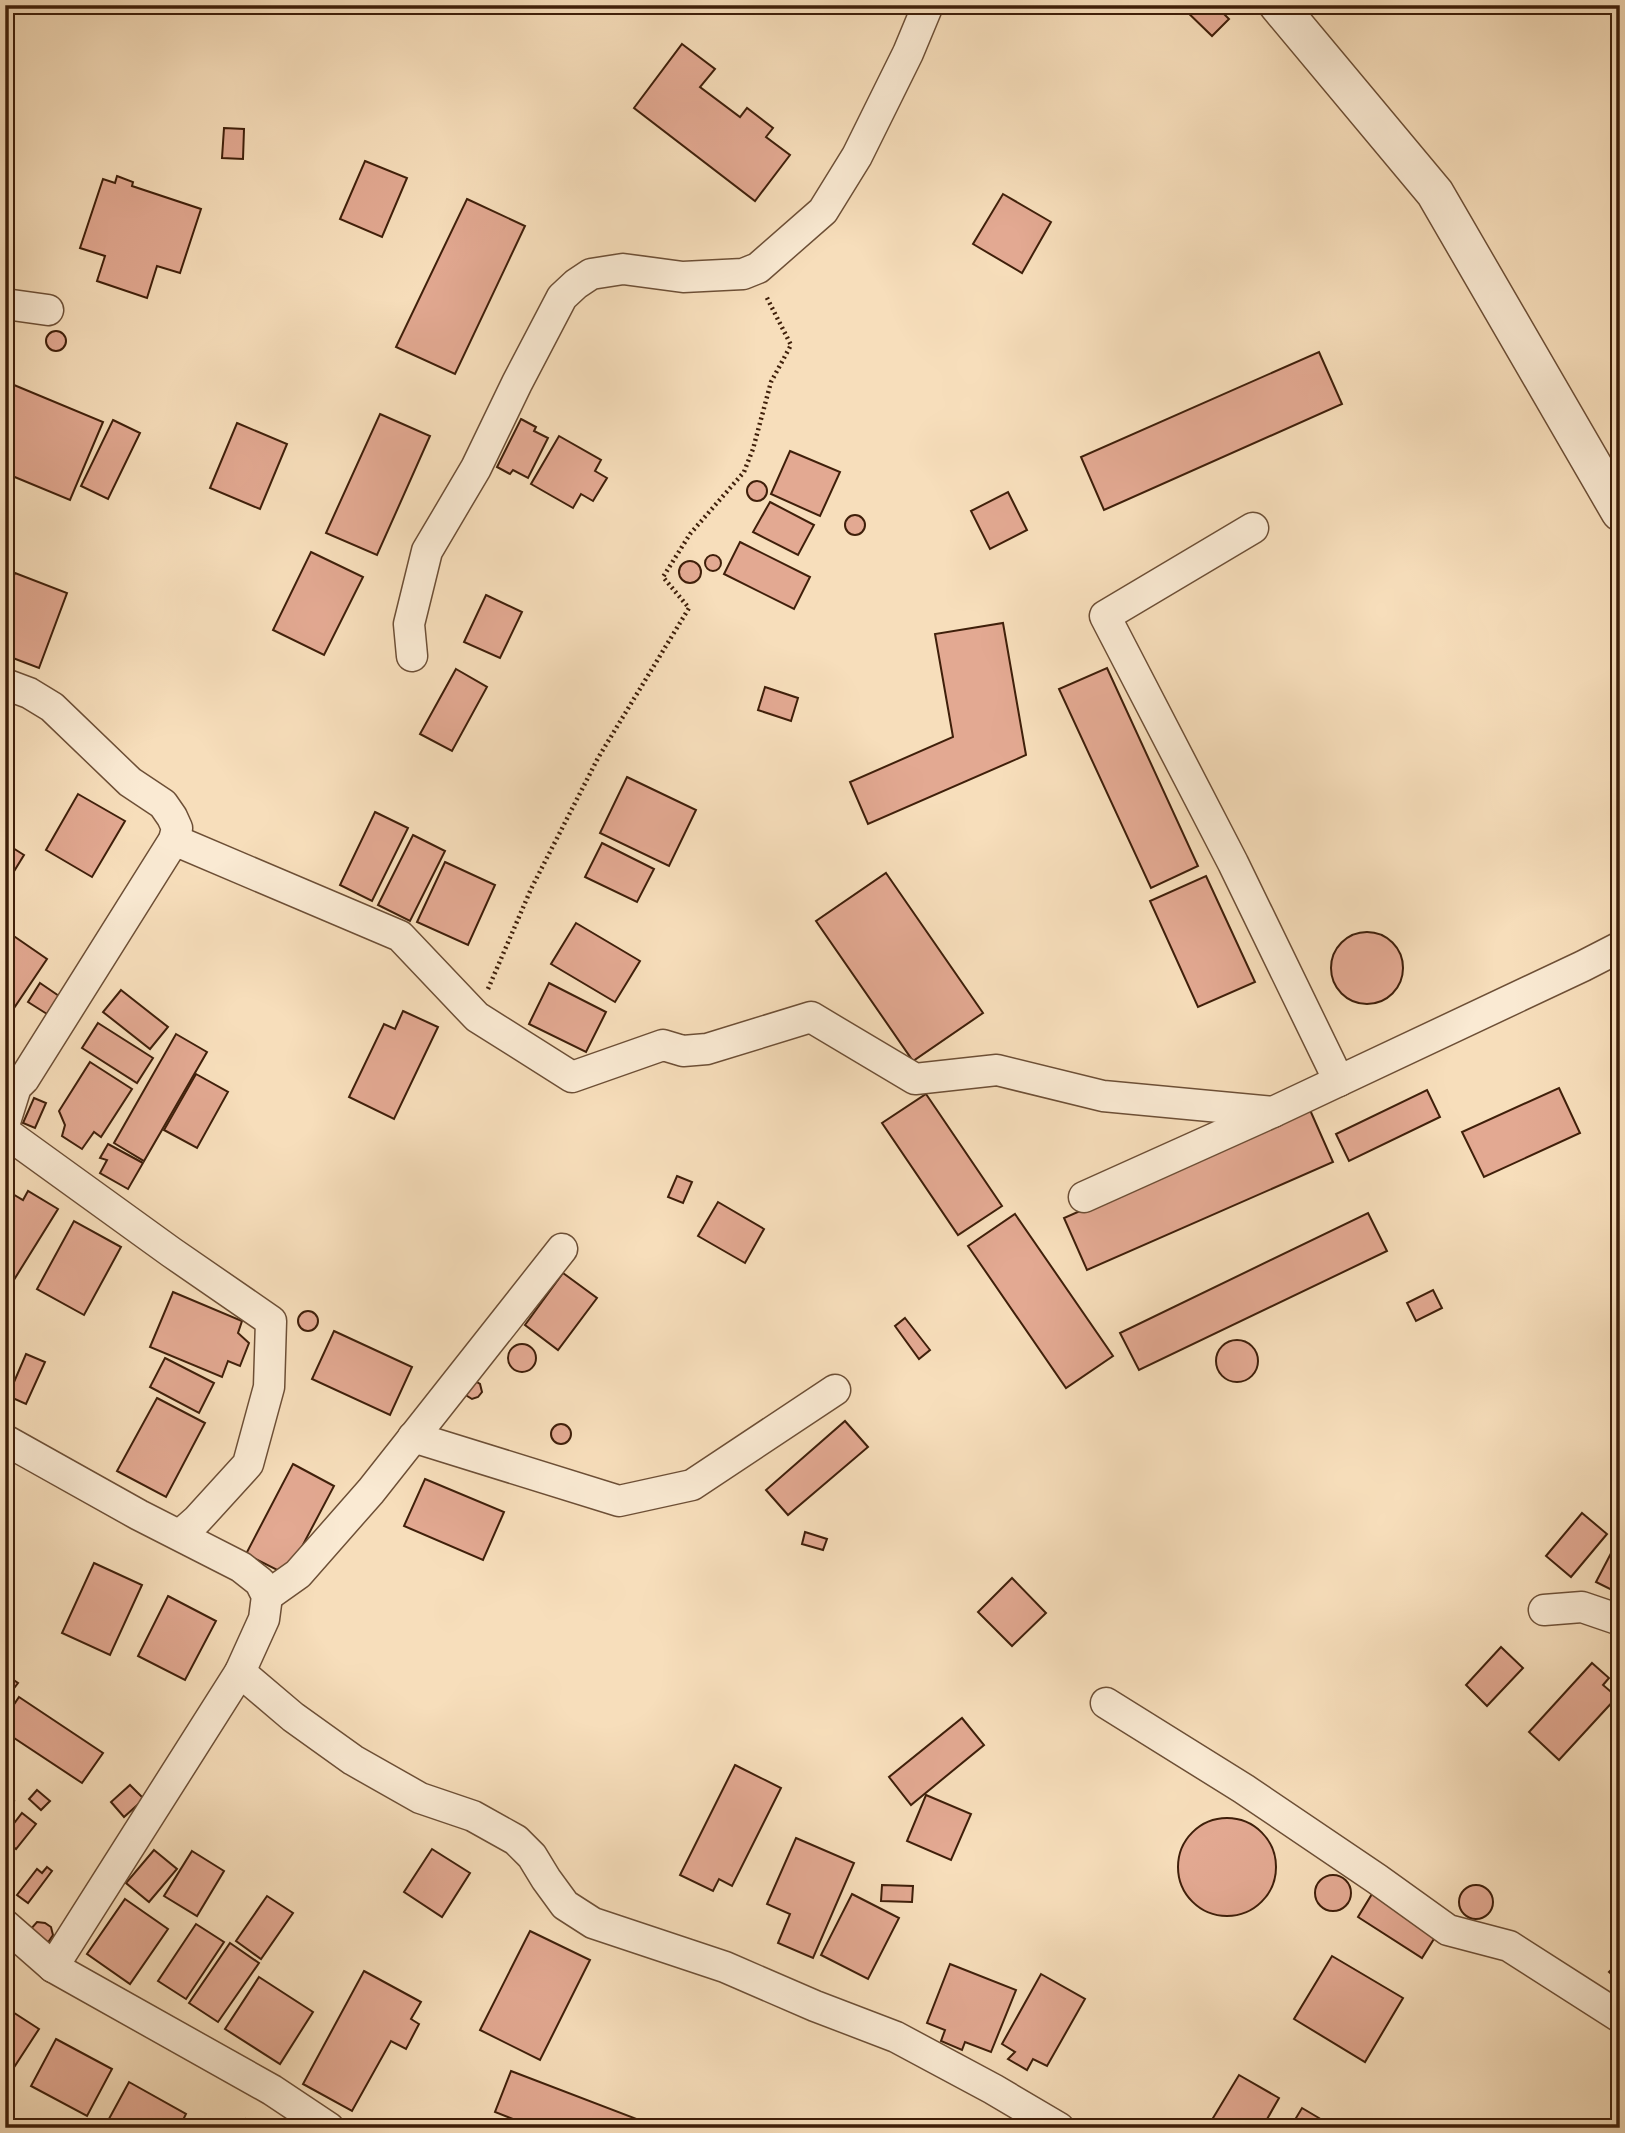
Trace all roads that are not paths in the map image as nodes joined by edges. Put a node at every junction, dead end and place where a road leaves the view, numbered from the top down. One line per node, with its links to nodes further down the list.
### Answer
1 (928, 5): 7 (street)
2 (1278, 5): 5 (street)
3 (5, 304): 4 (street)
4 (48, 310)
5 (1620, 512)
6 (1253, 528): 11 (street)
7 (412, 656)
8 (5, 684): 9 (street)
9 (174, 840): 12 (street); 13 (street)
10 (1620, 947): 11 (street)
11 (1339, 1081): 12 (street)
12 (1273, 1112): 15 (street)
13 (5, 1122)
14 (5, 1132): 20 (street)
15 (1084, 1197)
16 (562, 1250): 18 (street)
17 (835, 1390): 18 (street)
18 (413, 1437): 21 (street)
19 (5, 1440): 20 (street)
20 (180, 1535): 21 (street)
21 (267, 1596): 24 (street)
22 (1544, 1609): 23 (street)
23 (1620, 1620)
24 (240, 1672): 27 (street); 30 (street)
25 (1106, 1703): 28 (street)
26 (5, 1924): 27 (street)
27 (53, 1967): 29 (street)
28 (1620, 2017)
29 (329, 2128)
30 (1059, 2128)

